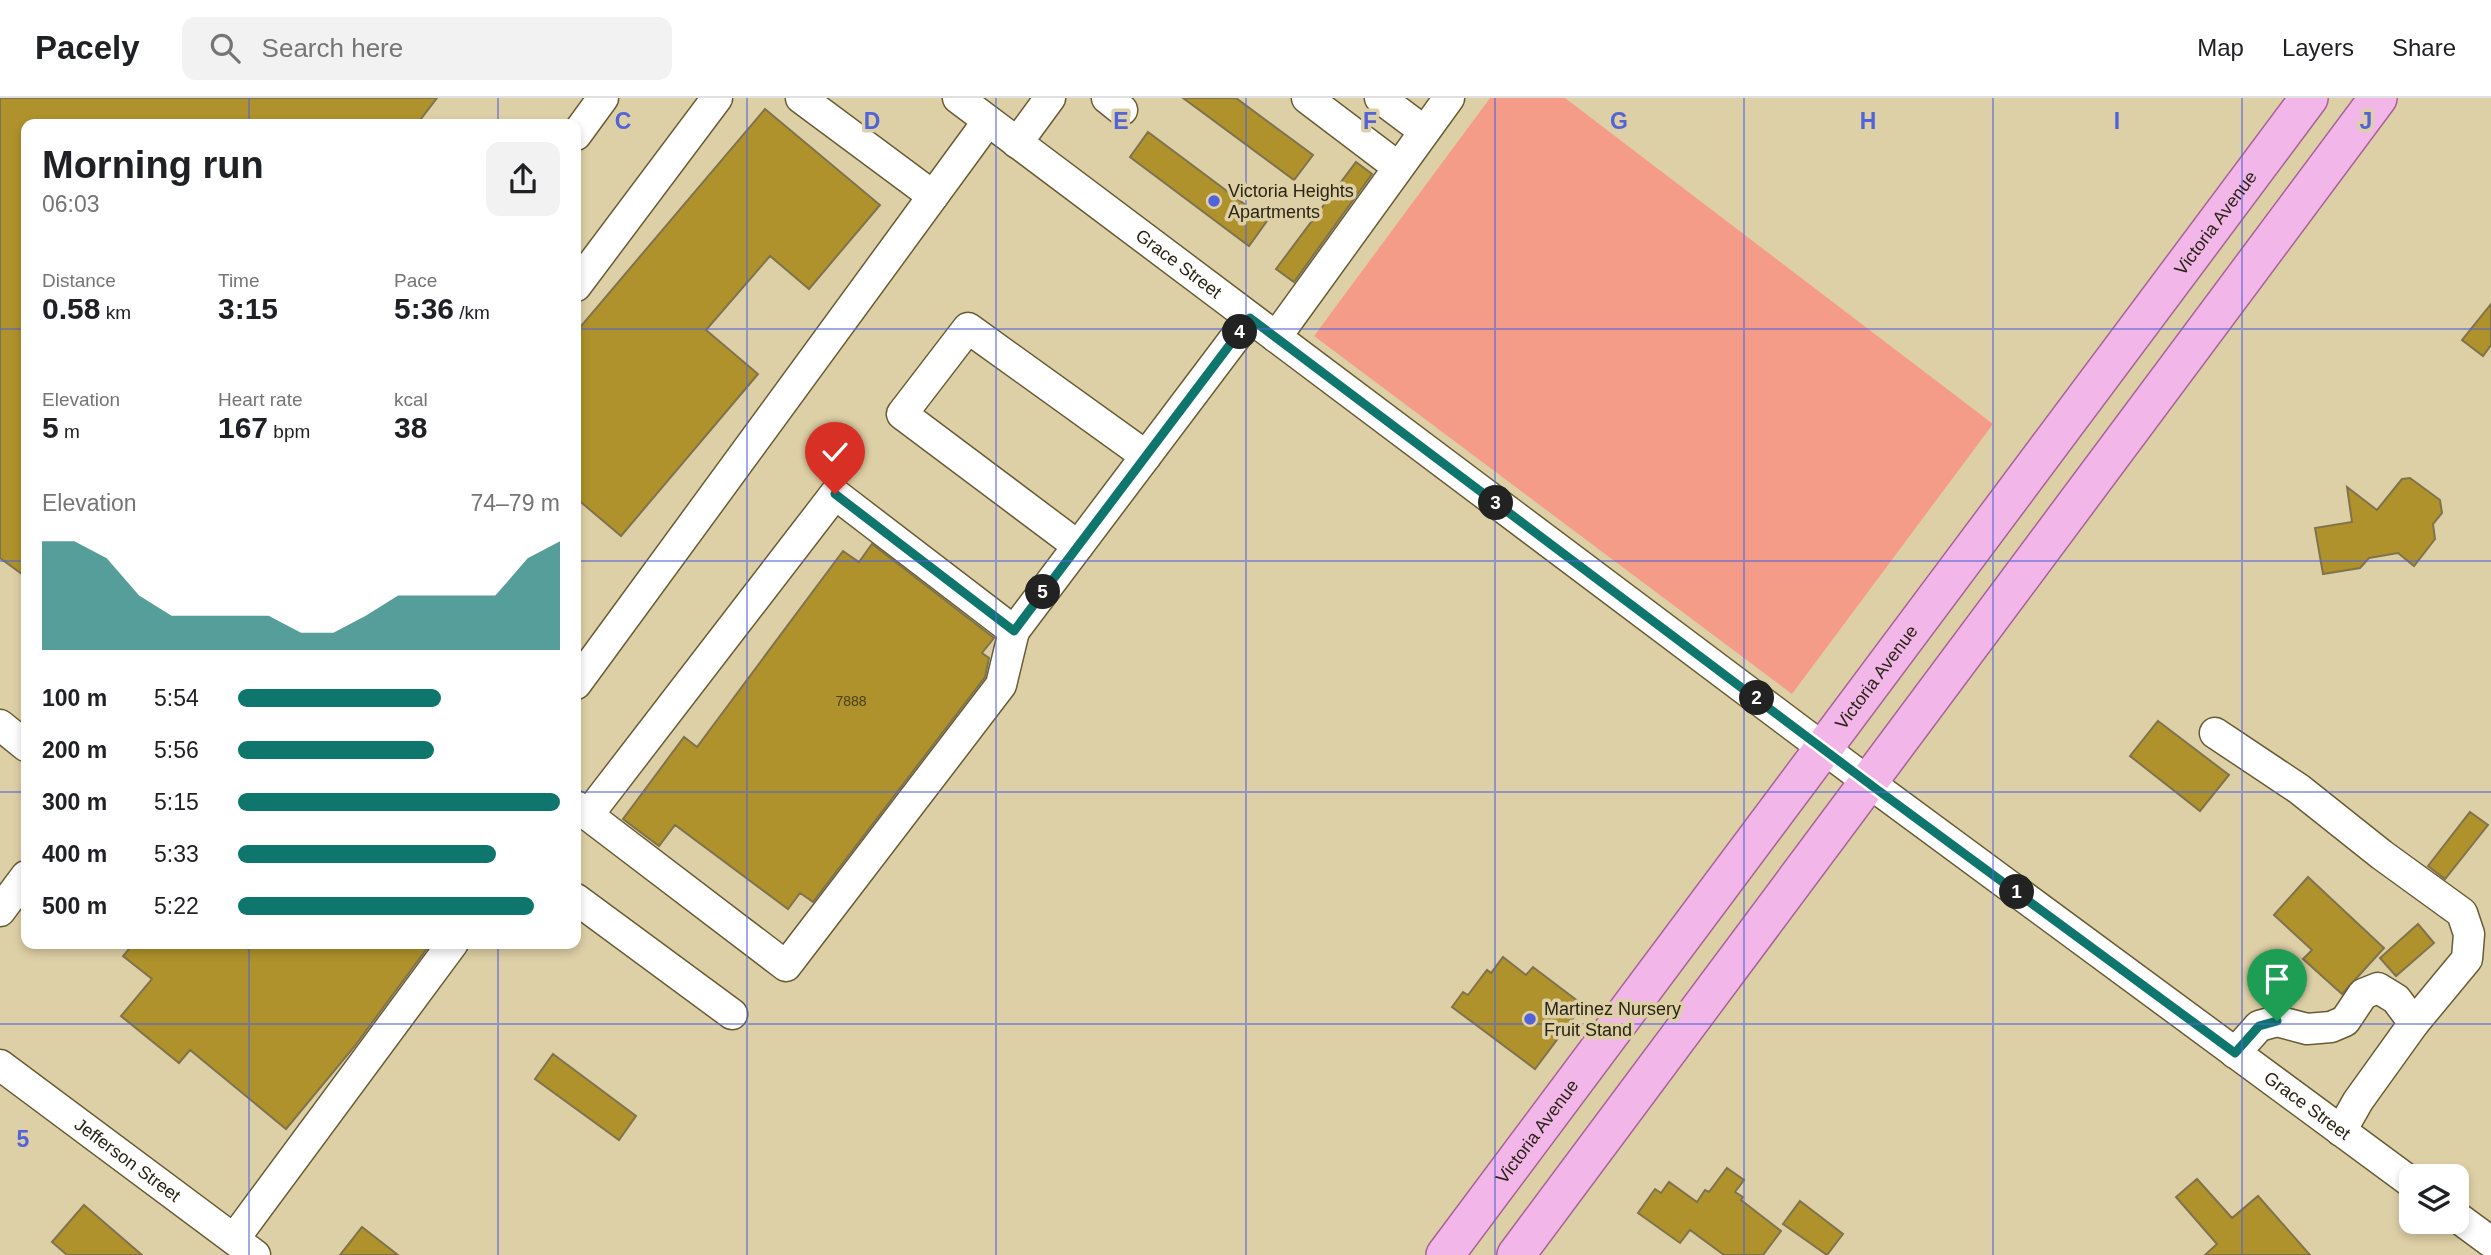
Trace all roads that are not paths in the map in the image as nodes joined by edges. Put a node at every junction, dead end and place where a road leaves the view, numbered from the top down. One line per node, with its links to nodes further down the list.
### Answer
1 (603, 98): 12 (street)
2 (717, 98): 17 (street)
3 (801, 98): 16 (street)
4 (958, 98): 11 (street, Grace Street)
5 (1050, 98): 14 (street)
6 (1307, 98): 15 (street)
7 (1380, 98): 13 (street)
8 (1449, 98): 13 (street)
9 (2309, 98): 25 (main road, Victoria Avenue)
10 (2378, 98): 26 (main road)
11 (988, 121): 14 (street, Grace Street); 16 (street)
12 (581, 128)
13 (1424, 131): 15 (street)
14 (1017, 143): 18 (street, Grace Street)
15 (1398, 167): 19 (street)
16 (933, 196): 23 (street)
17 (581, 279)
18 (1250, 318): 19 (street, Grace Street); 20 (street)
19 (1276, 337): 25 (street, Grace Street)
20 (1146, 456): 21 (street); 21 (street)
21 (1078, 546): 22 (street)
22 (1014, 631): 27 (street); 27 (street)
23 (581, 677)
24 (2216, 733): 33 (street)
25 (1824, 747): 26 (street, Grace Street); 41 (main road, Victoria Avenue)
26 (1869, 782): 34 (street, Grace Street); 42 (main road)
27 (582, 811)
28 (21, 883): 30 (street)
29 (581, 903): 32 (street)
30 (0, 911)
31 (449, 949): 40 (street)
32 (732, 1014)
33 (2414, 1023): 34 (street); 36 (street)
34 (2235, 1053): 36 (street, Grace Street)
35 (0, 1065): 40 (street, Jefferson Street)
36 (2341, 1131): 37 (street, Grace Street)
37 (2399, 1173)
38 (2469, 1226): 39 (street)
39 (2491, 1242)
40 (244, 1247)
41 (1445, 1255)
42 (1516, 1255)

